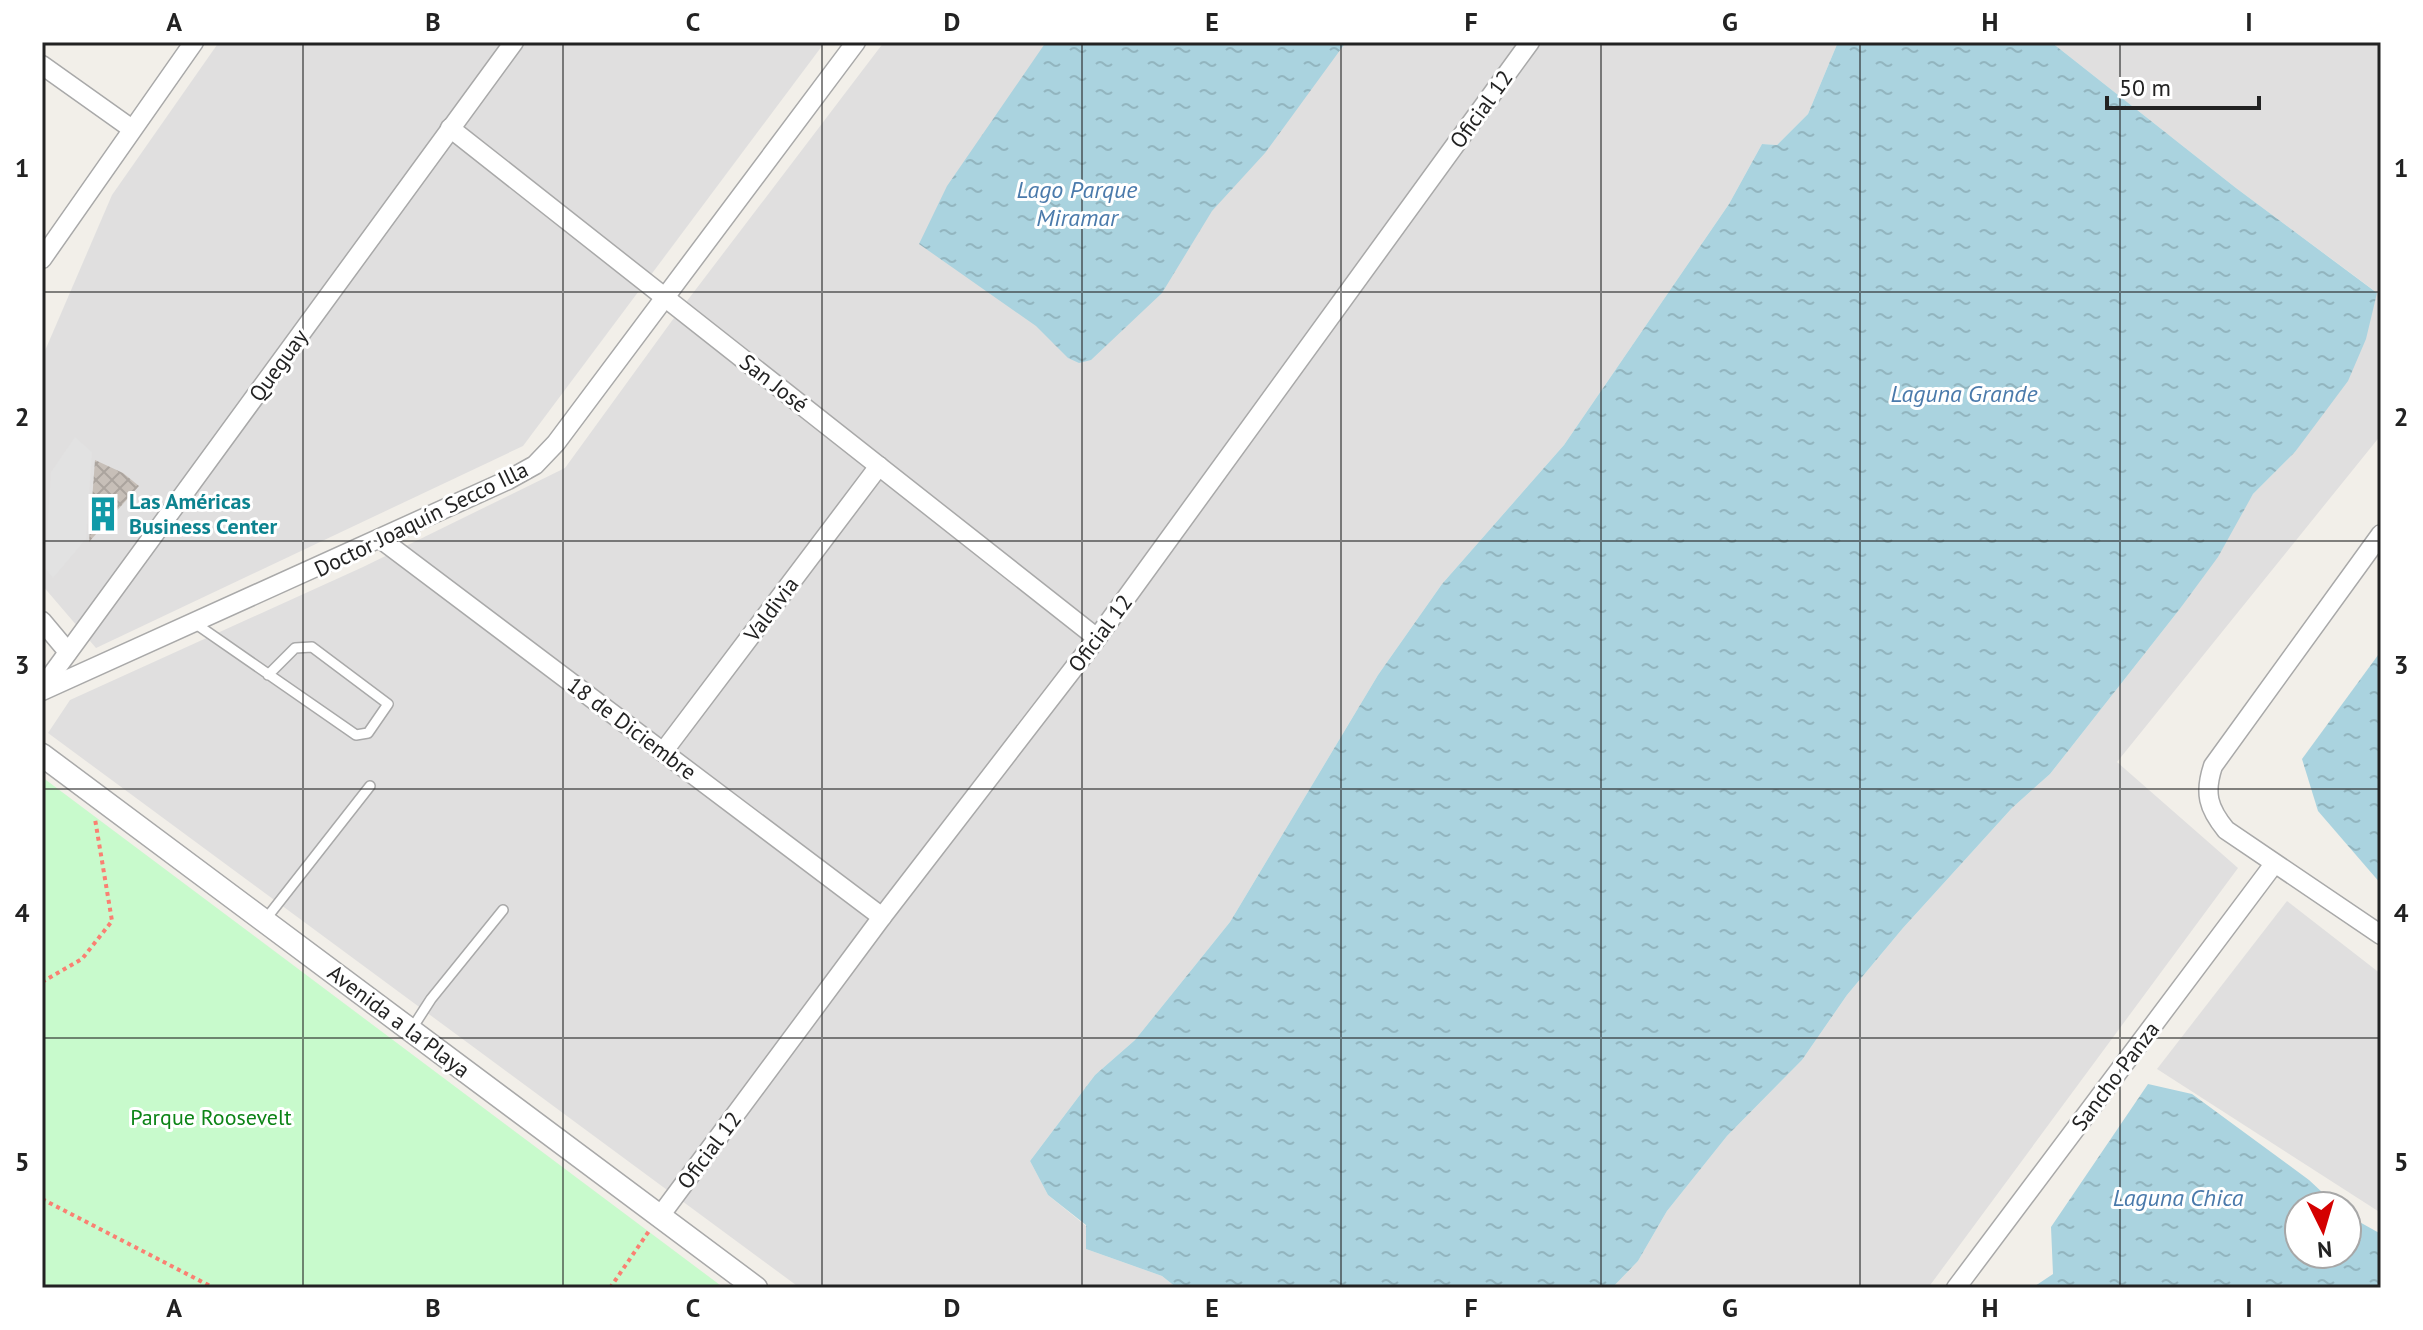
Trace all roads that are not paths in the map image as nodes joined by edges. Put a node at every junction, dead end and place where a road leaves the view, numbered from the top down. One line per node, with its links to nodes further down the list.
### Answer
1 (194, 42): 7 (street)
2 (514, 42): 6 (street, Queguay)
3 (856, 42): 9 (street, Doctor Joaquín Secco Illa)
4 (1530, 42): 15 (street, Oficial 12)
5 (42, 65): 7 (street)
6 (450, 128): 9 (street, San José); 16 (street, Queguay)
7 (132, 129): 8 (street)
8 (42, 259)
9 (665, 297): 10 (street, San José); 12 (street, Doctor Joaquín Secco Illa)
10 (879, 466): 15 (street, San José); 19 (street, Valdivia)
11 (2381, 534): 22 (street)
12 (382, 540): 14 (street, Doctor Joaquín Secco Illa); 19 (street, 18 de Diciembre)
13 (42, 621): 16 (street)
14 (196, 624): 17 (lane); 18 (street, Doctor Joaquín Secco Illa)
15 (1097, 638): 24 (street, Oficial 12)
16 (68, 652): 18 (street, Queguay)
17 (268, 675): 17 (lane)
18 (42, 690)
19 (663, 752): 24 (street, 18 de Diciembre)
20 (42, 755): 25 (street, Avenida a la Playa)
21 (370, 786): 25 (lane)
22 (2274, 864): 26 (street); 30 (street, Sancho Panza)
23 (503, 910): 27 (lane)
24 (882, 917): 28 (street, Oficial 12)
25 (265, 920): 27 (street, Avenida a la Playa)
26 (2381, 935)
27 (411, 1030): 28 (street, Avenida a la Playa)
28 (660, 1216): 29 (street, Avenida a la Playa)
29 (756, 1288)
30 (1956, 1288)

